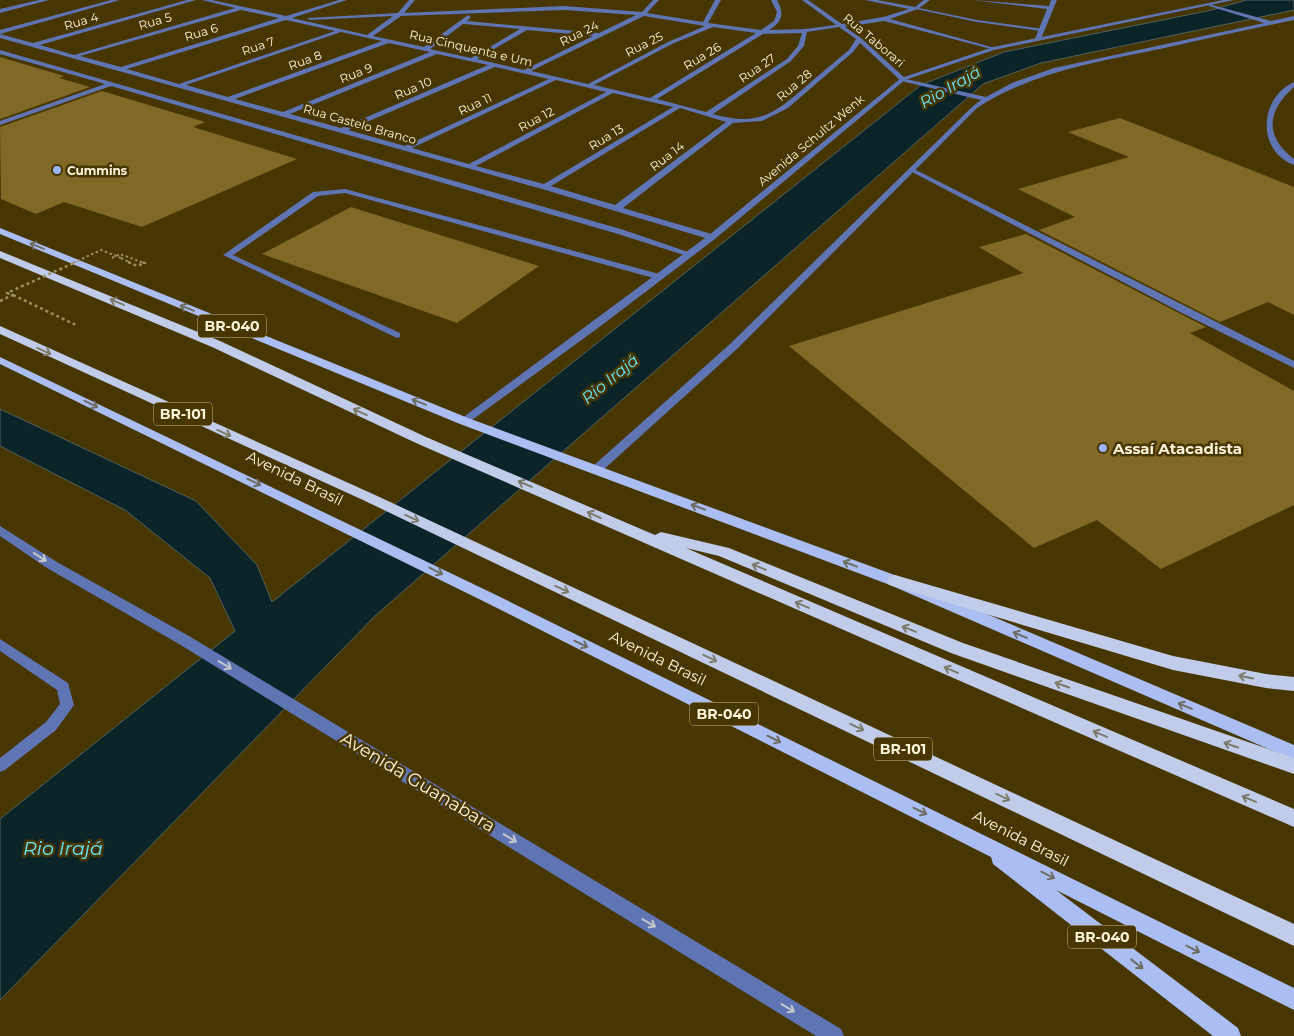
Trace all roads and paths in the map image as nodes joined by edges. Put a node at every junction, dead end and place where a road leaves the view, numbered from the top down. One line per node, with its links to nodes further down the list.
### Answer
1 (46, 0): 29 (street)
2 (117, 0): 47 (street)
3 (193, 0): 53 (street, Rua 4)
4 (205, 0): 19 (street, Rua Cinquenta e Um)
5 (316, 0): 21 (street)
6 (344, 0): 21 (street)
7 (412, 0): 32 (street)
8 (522, 0): 28 (street)
9 (575, 0): 25 (street)
10 (656, 0): 33 (street)
11 (718, 0): 39 (street)
12 (774, 0): 46 (street)
13 (804, 0): 42 (street, Rua Taborari)
14 (868, 0): 26 (street)
15 (927, 0): 26 (street)
16 (974, 0): 20 (street)
17 (1054, 0): 27 (street)
18 (1231, 0): 22 (street, Avenida Schultz Wenk)
19 (217, 1): 24 (street, Rua Cinquenta e Um)
20 (994, 1): 27 (street)
21 (332, 3): 34 (street)
22 (1210, 5): 38 (street); 51 (street, Avenida Schultz Wenk)
23 (462, 6): 31 (street)
24 (242, 8): 34 (street, Rua Cinquenta e Um); 58 (street, Rua 5)
25 (564, 8): 28 (street); 33 (street)
26 (916, 8): 36 (street); 43 (lane)
27 (1050, 8): 43 (street)
28 (520, 9): 30 (street)
29 (0, 11)
30 (473, 11): 31 (street); 37 (street)
31 (457, 12): 32 (street)
32 (400, 14): 34 (street); 49 (street)
33 (643, 14): 39 (street); 48 (street, Rua 24)
34 (289, 18): 44 (street, Rua Cinquenta e Um); 61 (street, Rua 6)
35 (1294, 18): 38 (street)
36 (884, 19): 42 (street); 55 (street)
37 (463, 22): 41 (street); 54 (street)
38 (1271, 23): 71 (street)
39 (704, 25): 40 (street)
40 (711, 26): 46 (street); 68 (street, Rua 25)
41 (528, 27): 48 (street); 59 (street)
42 (843, 27): 45 (street); 50 (street, Rua Taborari)
43 (1042, 29): 51 (street)
44 (342, 30): 49 (street, Rua Cinquenta e Um); 67 (street, Rua 7)
45 (805, 31): 46 (street); 74 (street, Rua 27)
46 (764, 32): 72 (street, Rua 26)
47 (0, 34): 53 (street, Rua Castelo Branco)
48 (600, 35): 62 (street, Rua 24)
49 (369, 36): 52 (street, Rua Cinquenta e Um)
50 (859, 39): 64 (street, Rua Taborari); 76 (street, Rua 28)
51 (1038, 39): 55 (street, Avenida Schultz Wenk)
52 (388, 41): 54 (street, Rua Cinquenta e Um); 70 (street, Rua 8)
53 (32, 45): 58 (street, Rua Castelo Branco)
54 (426, 49): 57 (street, Rua Cinquenta e Um)
55 (993, 49): 64 (street, Avenida Schultz Wenk)
56 (0, 52): 65 (street)
57 (436, 52): 59 (street, Rua Cinquenta e Um); 75 (street, Rua 9)
58 (75, 56): 61 (street, Rua Castelo Branco)
59 (471, 60): 60 (street, Rua Cinquenta e Um)
60 (493, 65): 62 (street, Rua Cinquenta e Um); 78 (street, Rua 10)
61 (122, 69): 67 (street, Rua Castelo Branco)
62 (524, 72): 63 (street, Rua Cinquenta e Um)
63 (554, 79): 68 (street, Rua Cinquenta e Um); 79 (street, Rua 11)
64 (903, 80): 71 (street); 86 (street, Avenida Schultz Wenk)
65 (112, 84): 77 (street); 88 (street)
66 (1294, 84): 80 (street)
67 (181, 85): 70 (street, Rua Castelo Branco)
68 (588, 86): 69 (street, Rua Cinquenta e Um)
69 (612, 91): 72 (street, Rua Cinquenta e Um); 81 (street, Rua 12)
70 (229, 99): 75 (street, Rua Castelo Branco)
71 (985, 99): 82 (street)
72 (650, 100): 73 (street, Rua Cinquenta e Um)
73 (679, 106): 74 (street, Rua Cinquenta e Um); 83 (street, Rua 13)
74 (709, 113): 76 (street, Rua Cinquenta e Um)
75 (285, 114): 78 (street, Rua Castelo Branco)
76 (731, 121): 84 (street, Rua 14)
77 (0, 123)
78 (341, 131): 79 (street, Rua Castelo Branco)
79 (404, 149): 81 (street, Rua Castelo Branco)
80 (1294, 162)
81 (470, 166): 83 (street, Rua Castelo Branco)
82 (912, 170): 97 (lane); 99 (street)
83 (545, 187): 84 (street, Rua Castelo Branco)
84 (616, 208): 86 (street, Rua Castelo Branco)
85 (0, 231): 98 (highway, BR-040, one-way to 85)
86 (712, 237): 88 (street, Avenida Schultz Wenk)
87 (0, 254): 100 (highway, one-way to 87)
88 (690, 254): 90 (street, Avenida Schultz Wenk)
89 (121, 258): 91 (path, bridge)
90 (660, 277): 95 (lane); 98 (street, Avenida Schultz Wenk)
91 (13, 295): 92 (path, bridge); 93 (path)
92 (0, 301)
93 (76, 325)
94 (0, 330): 110 (highway, Avenida Brasil / BR-101, one-way to 110)
95 (397, 335)
96 (0, 360): 109 (highway, Avenida Brasil / BR-040, one-way to 109)
97 (1294, 365)
98 (464, 421): 99 (highway, BR-040)
99 (597, 469): 102 (highway, BR-040, one-way to 99)
100 (619, 526): 107 (highway, one-way to 100); 108 (highway, one-way to 100)
101 (0, 530): 112 (street, Avenida Guanabara, one-way to 112)
102 (895, 581): 104 (highway, BR-040, one-way to 102); 105 (highway, one-way to 102)
103 (0, 644): 106 (lane)
104 (1294, 684)
105 (1294, 753)
106 (0, 766)
107 (1294, 766)
108 (1294, 818)
109 (974, 838): 111 (highway, Avenida Brasil, one-way to 111); 113 (highway, BR-040, one-way to 113)
110 (1291, 934)
111 (1294, 999)
112 (834, 1036)
113 (1230, 1036)

